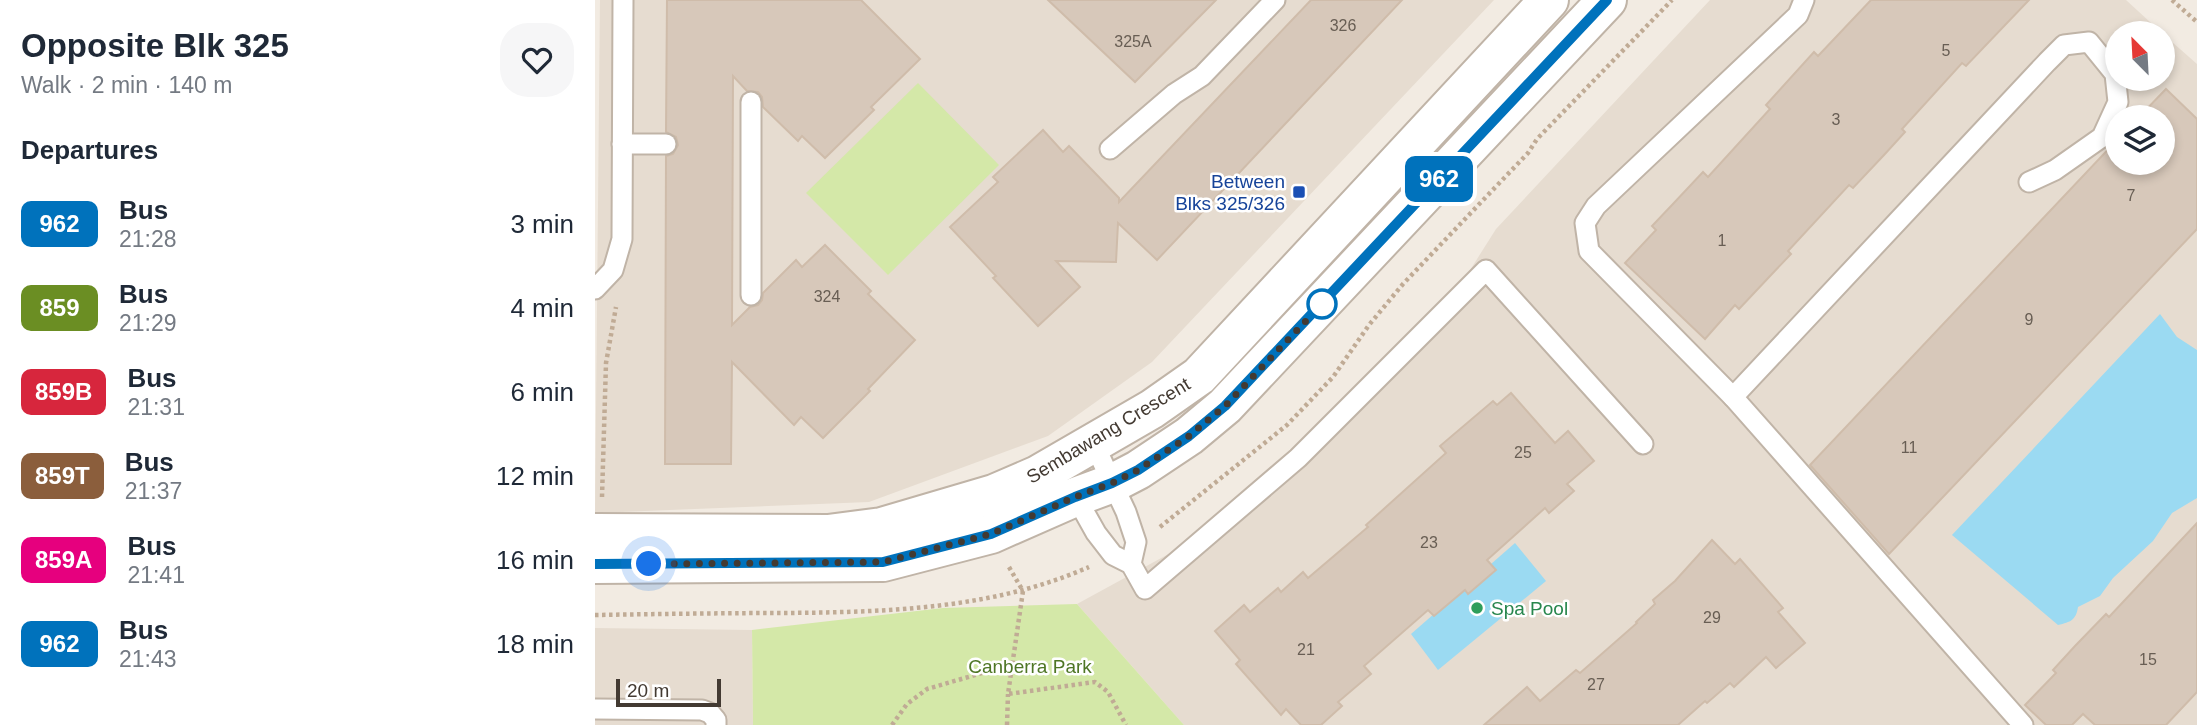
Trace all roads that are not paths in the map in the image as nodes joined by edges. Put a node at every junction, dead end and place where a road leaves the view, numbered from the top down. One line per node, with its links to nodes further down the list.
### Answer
1 (623, 0): 7 (lane)
2 (1275, 0): 9 (lane)
3 (1549, 0): 14 (street, Sembawang Crescent)
4 (1804, 0): 13 (lane)
5 (1601, 2): 17 (street, Sembawang Crescent)
6 (751, 102): 12 (lane)
7 (622, 144): 8 (lane); 11 (lane)
8 (666, 144)
9 (1110, 149)
10 (2029, 182): 13 (lane)
11 (595, 289)
12 (751, 295)
13 (1733, 397): 24 (lane)
14 (1093, 442): 16 (street, Sembawang Crescent); 17 (lane)
15 (1643, 444): 21 (lane)
16 (1058, 463): 18 (lane); 19 (street, Sembawang Crescent)
17 (1112, 483): 18 (street, Sembawang Crescent); 21 (lane)
18 (1075, 497): 20 (street, Sembawang Crescent); 21 (lane)
19 (595, 533)
20 (595, 564)
21 (1131, 564)
22 (595, 709): 23 (lane)
23 (716, 725)
24 (2022, 725)

